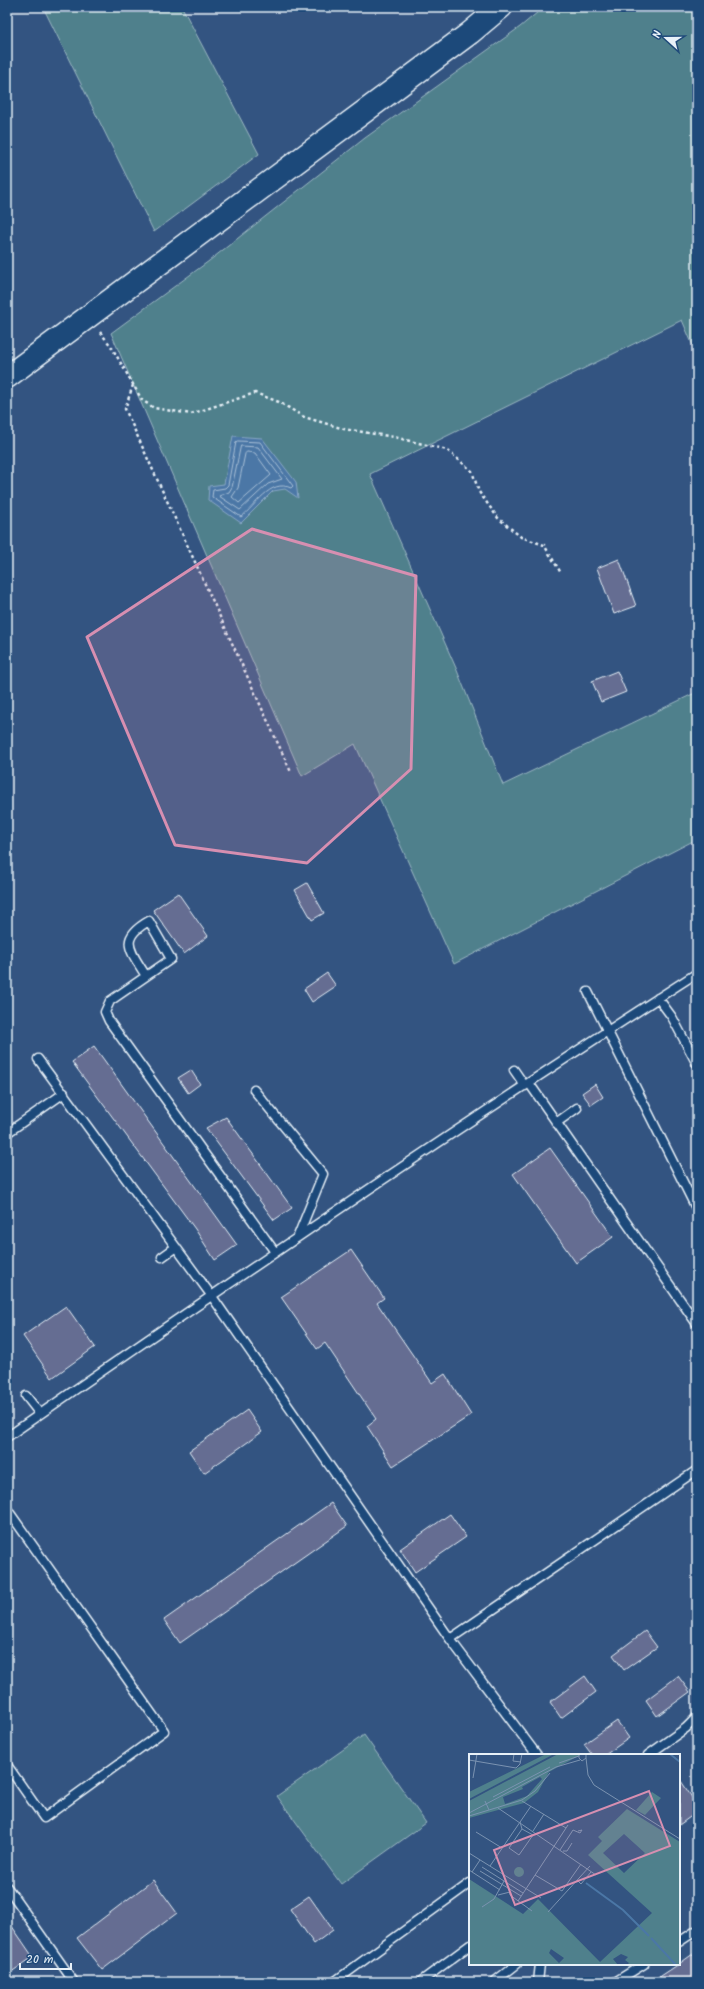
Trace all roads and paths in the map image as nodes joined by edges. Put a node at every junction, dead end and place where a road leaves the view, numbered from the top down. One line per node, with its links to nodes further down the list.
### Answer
1 (502, 7): 2 (street)
2 (87, 318): 3 (street); 4 (path)
3 (7, 378)
4 (133, 385): 5 (path); 6 (path)
5 (561, 573)
6 (291, 772)
7 (697, 973): 10 (lane)
8 (146, 976): 8 (lane); 25 (lane)
9 (588, 992): 11 (lane)
10 (658, 998): 11 (lane); 13 (lane)
11 (608, 1030): 15 (lane); 21 (lane)
12 (38, 1059): 17 (lane)
13 (697, 1064)
14 (514, 1070): 15 (lane)
15 (527, 1084): 19 (lane); 23 (lane)
16 (254, 1090): 23 (lane)
17 (64, 1093): 20 (lane); 24 (lane)
18 (577, 1108): 19 (lane)
19 (556, 1123): 28 (lane)
20 (7, 1133)
21 (693, 1193): 22 (lane)
22 (697, 1210)
23 (298, 1237): 25 (lane)
24 (176, 1247): 26 (lane); 27 (lane)
25 (275, 1252): 27 (lane)
26 (162, 1257)
27 (211, 1295): 30 (lane); 34 (lane)
28 (697, 1324)
29 (26, 1396): 30 (lane)
30 (40, 1414): 31 (lane)
31 (7, 1437)
32 (697, 1470): 34 (lane)
33 (7, 1509): 38 (lane)
34 (450, 1639): 36 (lane)
35 (697, 1717): 37 (lane)
36 (536, 1754)
37 (649, 1754)
38 (7, 1765)
39 (469, 1884): 49 (lane)
40 (7, 1887): 41 (lane)
41 (10, 1898): 48 (lane)
42 (697, 1930): 43 (lane)
43 (680, 1941)
44 (469, 1946): 50 (lane)
45 (516, 1965): 51 (lane)
46 (540, 1965): 52 (lane)
47 (642, 1965): 53 (lane)
48 (74, 1982)
49 (334, 1982)
50 (420, 1982)
51 (494, 1982)
52 (538, 1982)
53 (616, 1982)

